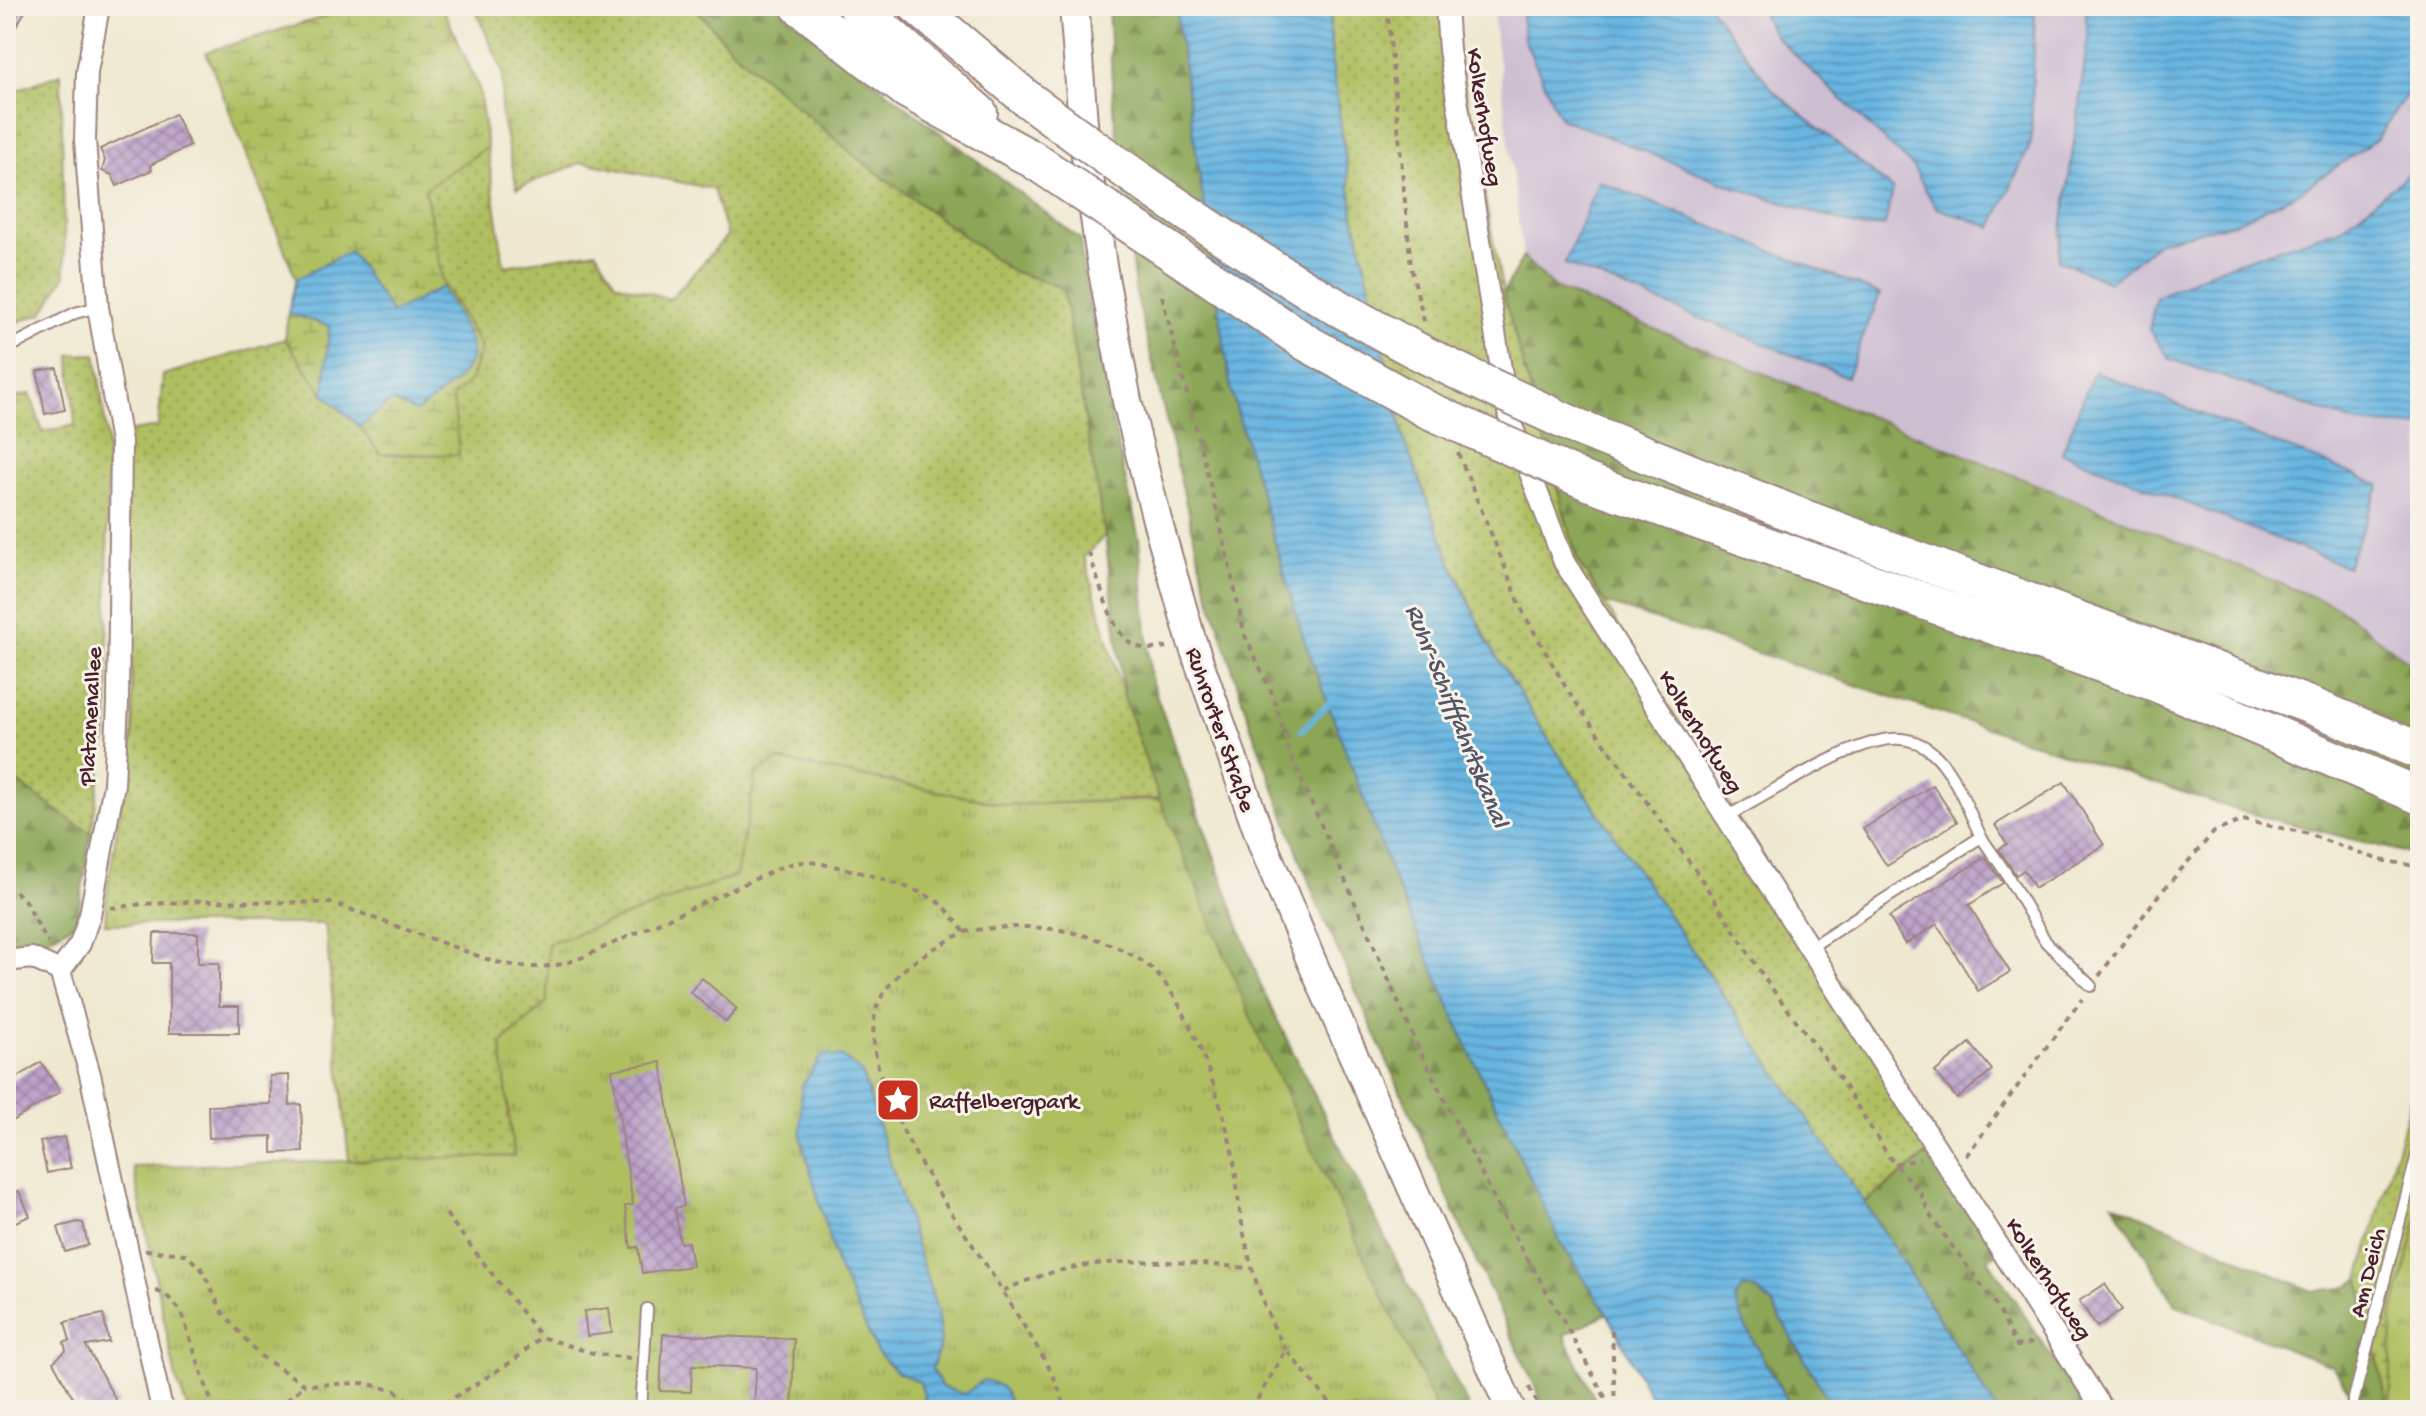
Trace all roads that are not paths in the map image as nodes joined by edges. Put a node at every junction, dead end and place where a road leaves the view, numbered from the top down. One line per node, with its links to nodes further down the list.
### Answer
1 (799, 6): 7 (highway)
2 (857, 6): 7 (highway)
3 (917, 6): 10 (highway, bridge)
4 (1074, 6): 22 (main road, Ruhrorter Straße)
5 (1446, 6): 12 (street, Kolkerhofweg)
6 (99, 7): 8 (street, Platanenallee)
7 (1032, 159): 11 (highway, bridge)
8 (98, 307): 9 (lane); 16 (street, Platanenallee)
9 (6, 349)
10 (2420, 751)
11 (2420, 796)
12 (1726, 817): 13 (lane); 14 (street, Kolkerhofweg)
13 (1981, 837): 14 (lane); 17 (lane)
14 (1809, 948): 23 (street, Kolkerhofweg)
15 (6, 961): 16 (street)
16 (60, 971): 20 (street)
17 (2091, 986)
18 (2420, 1143): 24 (lane, Am Deich)
19 (647, 1309): 21 (lane)
20 (162, 1410)
21 (641, 1410)
22 (1511, 1410)
23 (2103, 1410)
24 (2351, 1410)

